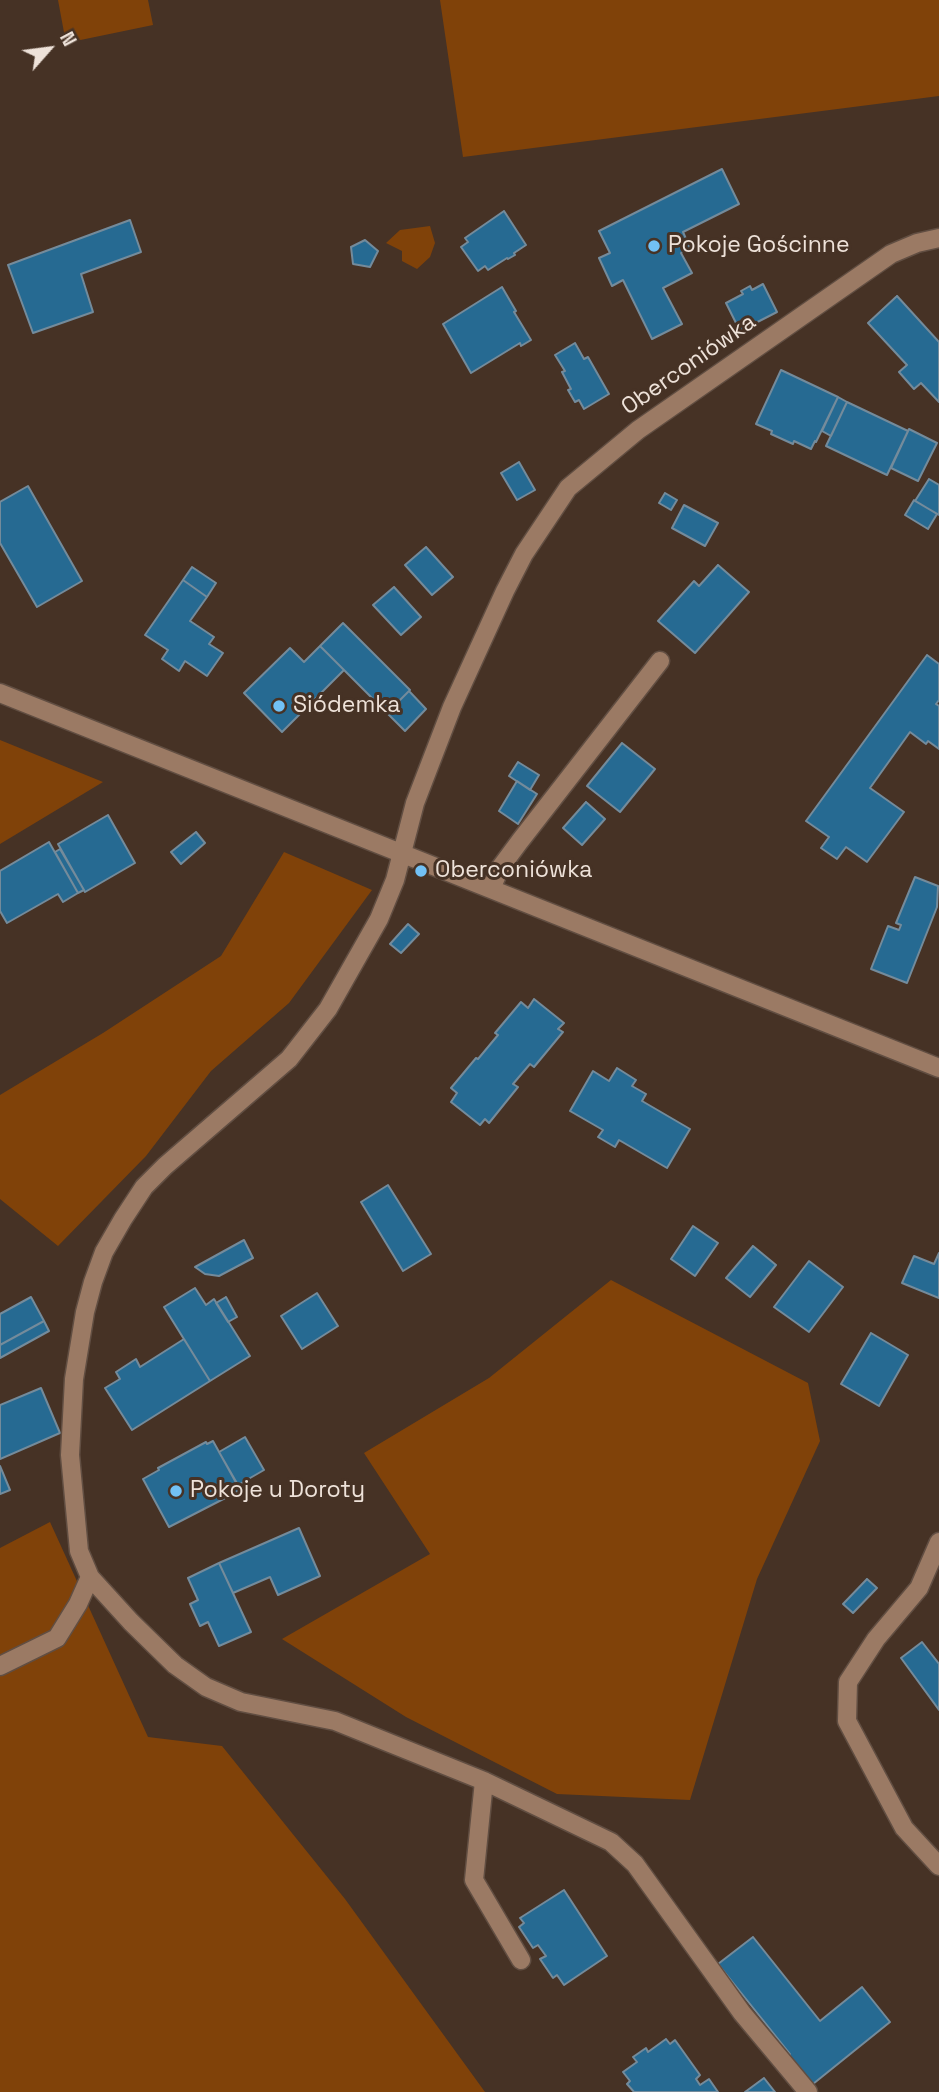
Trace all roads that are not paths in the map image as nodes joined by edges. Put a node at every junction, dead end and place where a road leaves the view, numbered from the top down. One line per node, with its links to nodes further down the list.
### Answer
1 (939, 238): 4 (street, Oberconiówka)
2 (660, 662): 5 (street)
3 (0, 694): 4 (street)
4 (402, 854): 5 (street); 8 (street, Oberconiówka)
5 (491, 889): 6 (street)
6 (939, 1068)
7 (939, 1542): 11 (street)
8 (90, 1577): 9 (street); 10 (street)
9 (0, 1666)
10 (484, 1781): 12 (street); 13 (street)
11 (939, 1866)
12 (521, 1959)
13 (808, 2092)

